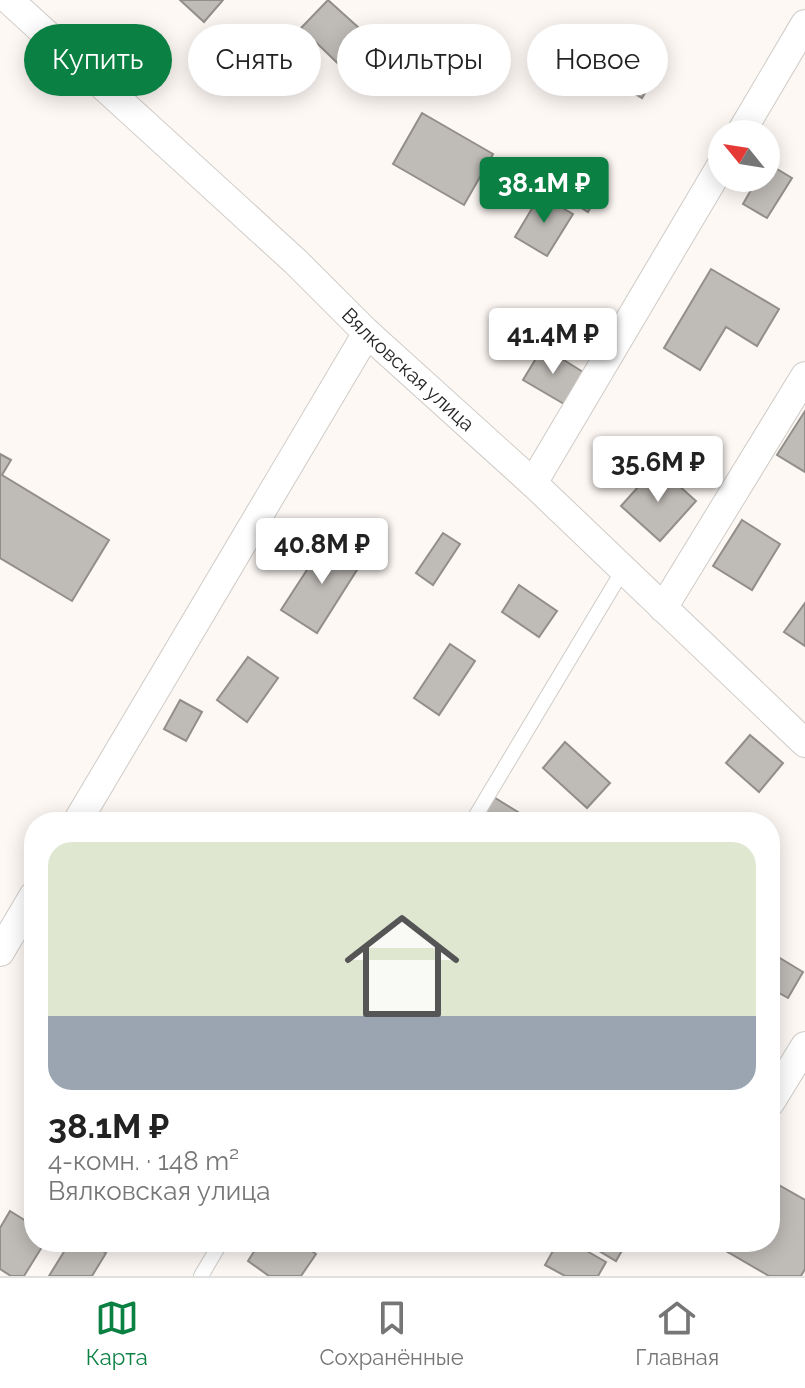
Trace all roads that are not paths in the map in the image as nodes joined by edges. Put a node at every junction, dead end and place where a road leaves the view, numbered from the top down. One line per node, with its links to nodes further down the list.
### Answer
1 (9, 0): 5 (street, Вялковская улица)
2 (805, 24): 3 (street)
3 (748, 120)
4 (708, 188): 7 (street)
5 (367, 333): 7 (street, Вялковская улица); 11 (street)
6 (805, 376): 9 (street)
7 (533, 483): 8 (street, Вялковская улица)
8 (623, 570): 9 (street, Вялковская улица); 12 (lane)
9 (663, 608): 10 (street, Вялковская улица)
10 (805, 743)
11 (83, 812)
12 (478, 812)
13 (24, 912): 14 (street)
14 (0, 952)
15 (805, 1046): 16 (street)
16 (780, 1087)
17 (215, 1252): 18 (lane)
18 (201, 1276)

